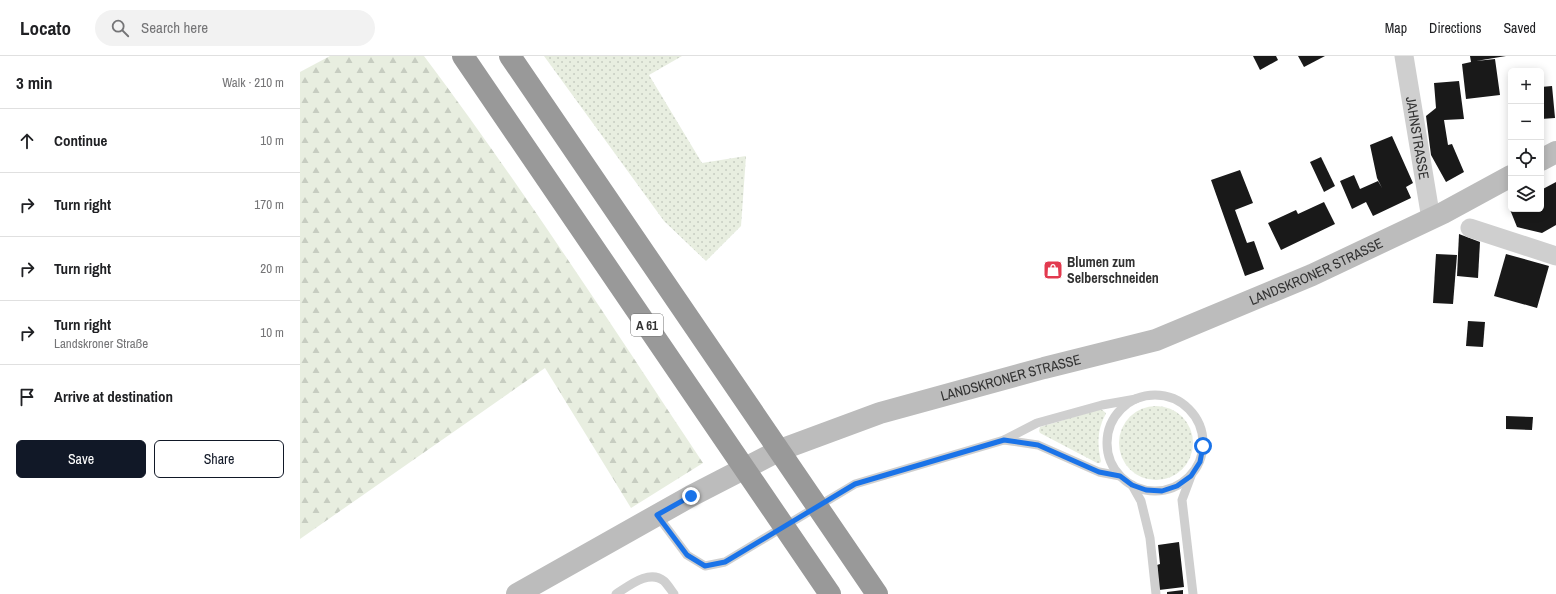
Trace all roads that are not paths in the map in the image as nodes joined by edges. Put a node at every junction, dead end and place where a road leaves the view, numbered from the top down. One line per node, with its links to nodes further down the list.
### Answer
1 (463, 56): 19 (highway, A 61, bridge)
2 (510, 56): 20 (highway, A 61, bridge)
3 (1404, 56): 7 (street, JAHNSTRASSE)
4 (1556, 152): 5 (main road)
5 (1544, 158)
6 (1508, 178): 7 (main road, LANDSKRONER STRASSE)
7 (1431, 219): 15 (main road, LANDSKRONER STRASSE)
8 (1470, 228): 9 (street)
9 (1556, 256)
10 (1136, 399): 11 (lane); 12 (lane); 13 (lane)
11 (1004, 440): 12 (lane); 15 (lane)
12 (1120, 476): 14 (lane)
13 (1191, 476): 14 (lane); 22 (lane)
14 (1132, 485): 21 (lane)
15 (657, 515): 16 (main road, LANDSKRONER STRASSE)
16 (517, 594)
17 (616, 594): 18 (lane)
18 (674, 594)
19 (830, 594)
20 (877, 594)
21 (1156, 594)
22 (1193, 594)

